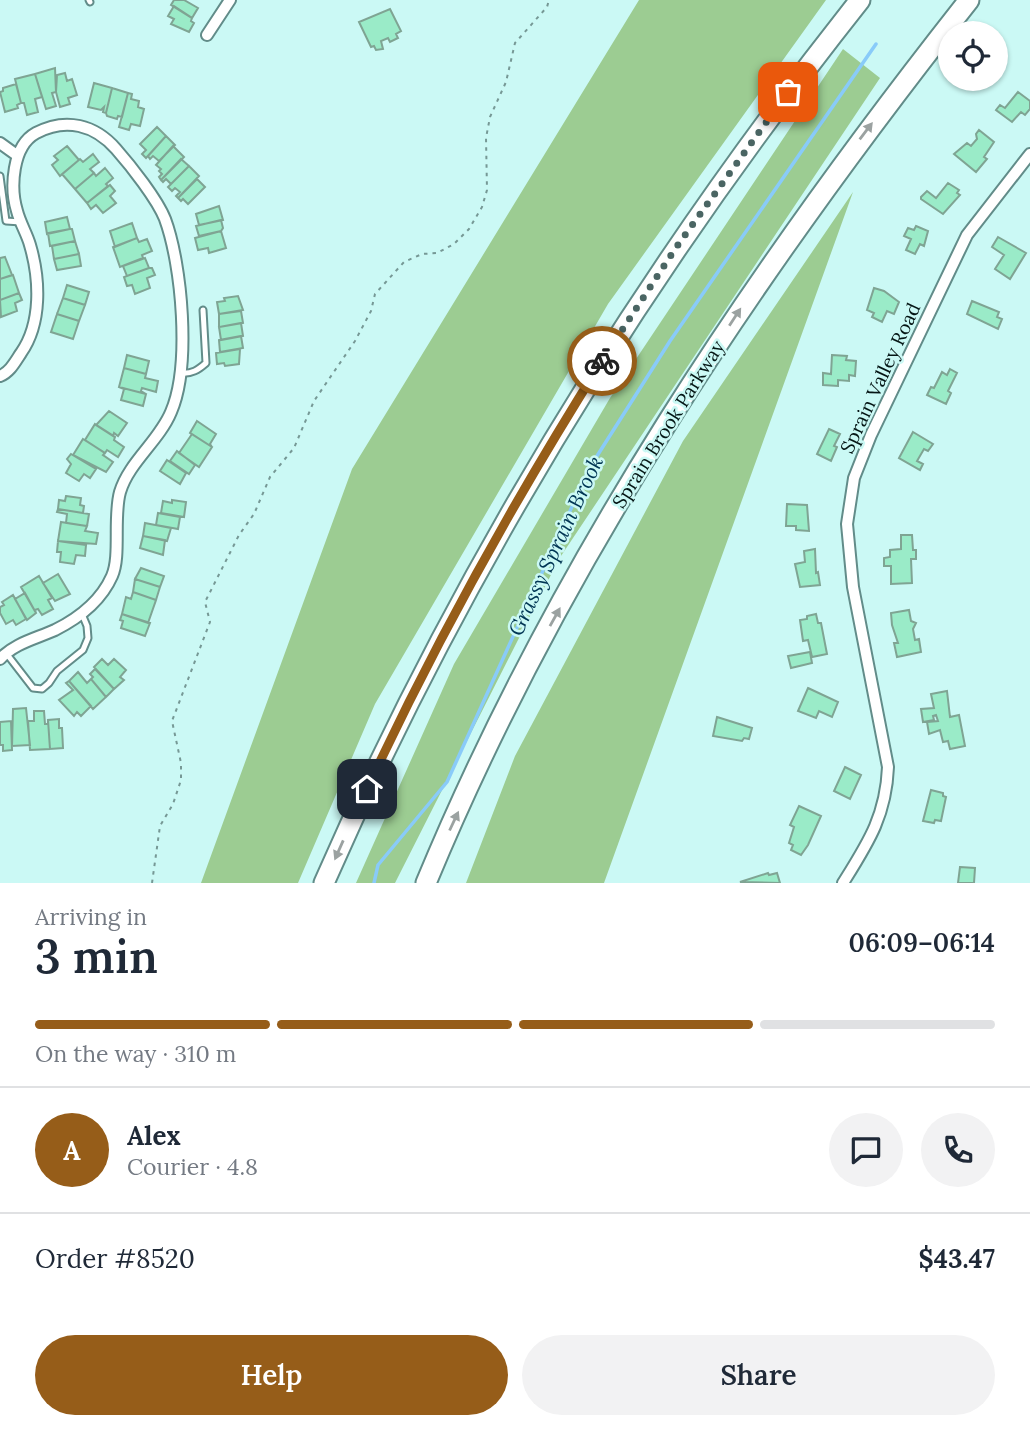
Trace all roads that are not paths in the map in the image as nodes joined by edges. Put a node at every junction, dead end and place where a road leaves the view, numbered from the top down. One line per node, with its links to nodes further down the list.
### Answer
1 (230, 0): 4 (street)
2 (860, 0): 17 (highway, one-way to 17)
3 (969, 0): 18 (highway, Sprain Brook Parkway, one-way to 3)
4 (207, 34)
5 (0, 143): 7 (street)
6 (1030, 154): 19 (street, Sprain Valley Road)
7 (18, 156): 9 (street); 13 (street)
8 (0, 176): 9 (lane)
9 (21, 222): 11 (street)
10 (203, 310): 13 (lane)
11 (15, 361): 12 (street); 14 (street)
12 (0, 366)
13 (179, 372): 15 (street)
14 (0, 376)
15 (82, 614): 16 (street); 16 (lane)
16 (3, 656)
17 (324, 883)
18 (426, 883)
19 (843, 883)

